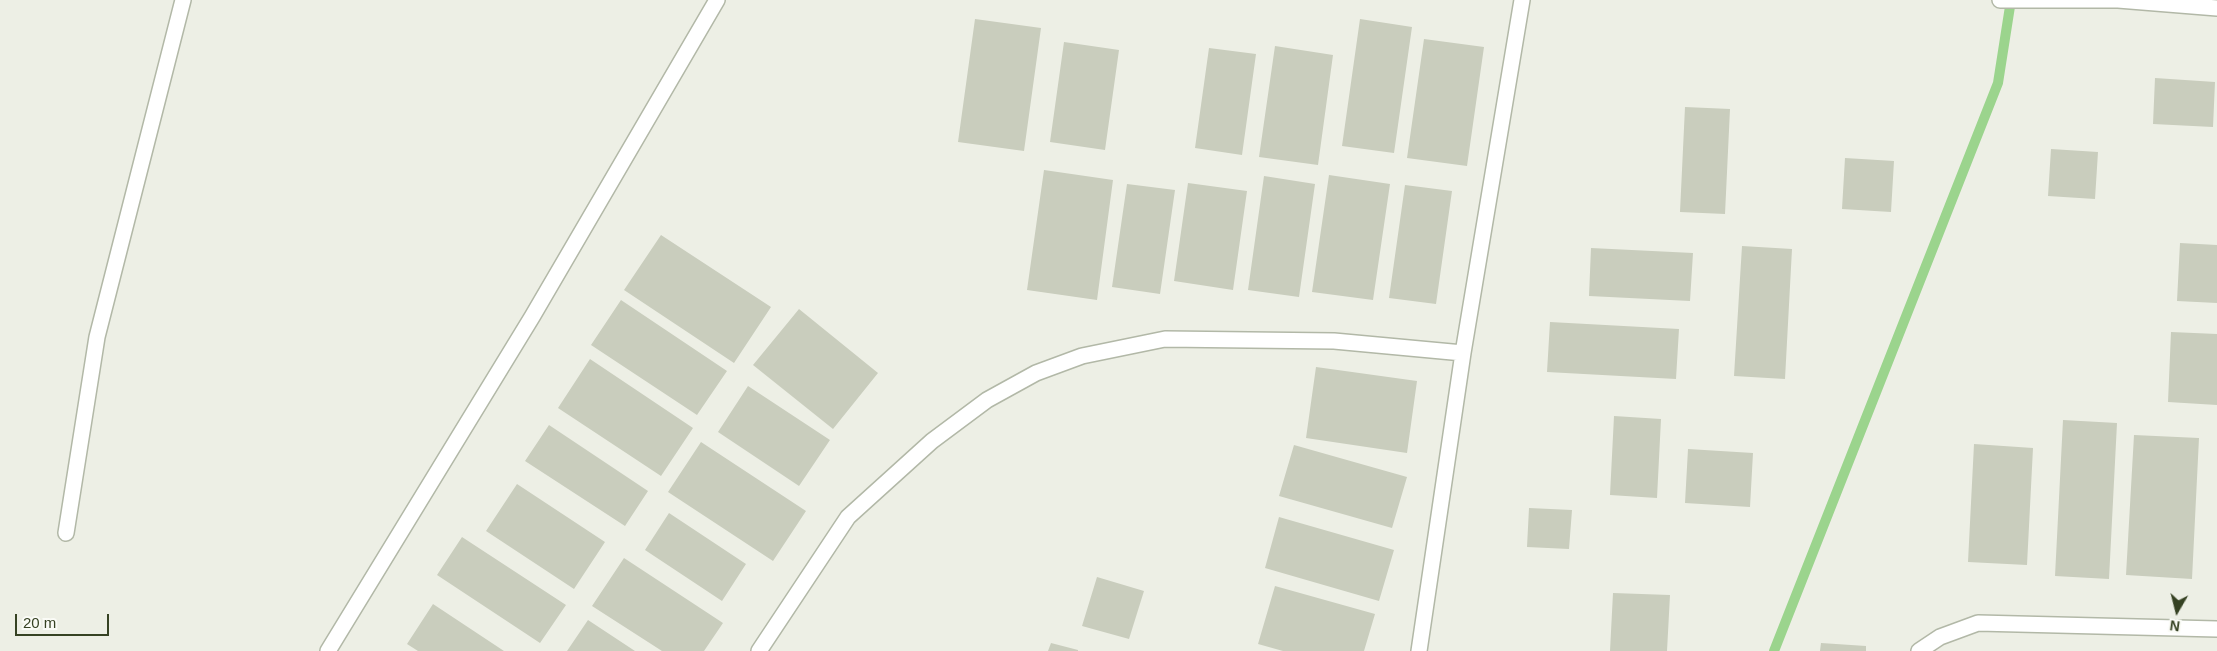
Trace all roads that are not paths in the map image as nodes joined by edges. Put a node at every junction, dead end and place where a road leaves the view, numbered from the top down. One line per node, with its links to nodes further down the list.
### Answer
1 (183, 0): 9 (street)
2 (717, 0): 11 (street)
3 (1522, 0): 8 (street)
4 (2000, 0): 6 (street)
5 (2118, 0): 6 (street); 7 (street)
6 (2046, 1)
7 (2217, 8)
8 (1463, 353): 12 (street); 13 (street)
9 (66, 533)
10 (2217, 629): 14 (street)
11 (328, 651)
12 (759, 651)
13 (1419, 651)
14 (1919, 651)

